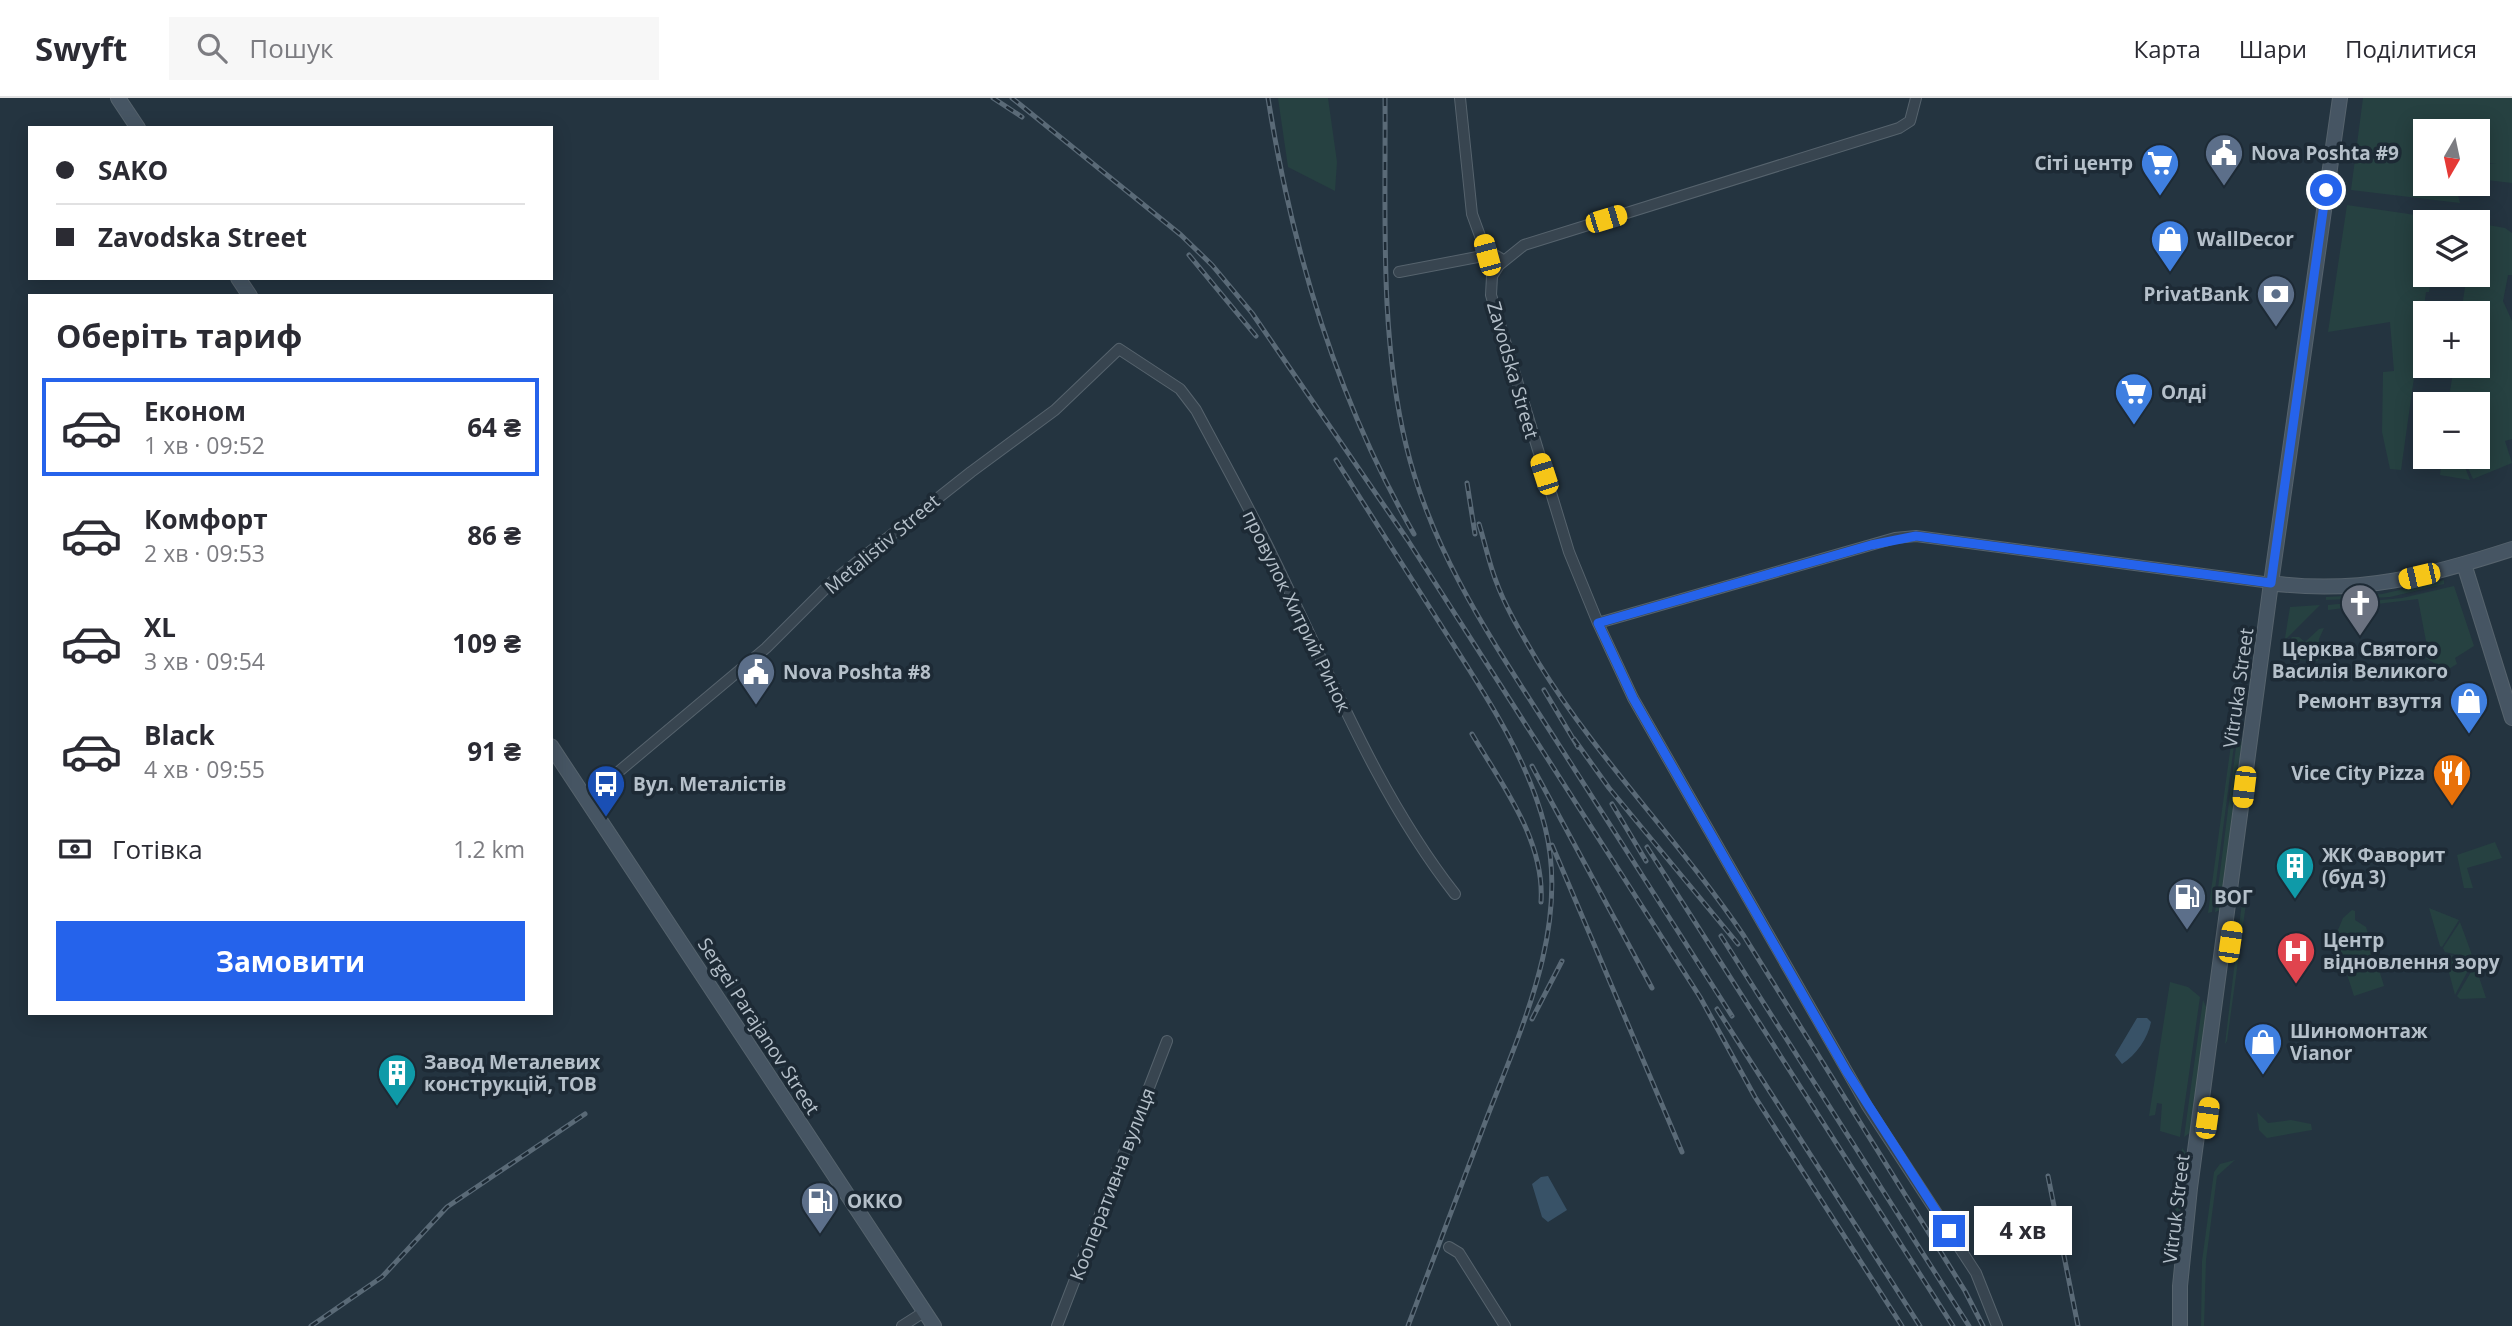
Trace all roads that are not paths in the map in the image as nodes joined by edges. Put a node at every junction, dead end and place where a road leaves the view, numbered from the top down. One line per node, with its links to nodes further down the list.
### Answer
1 (118, 98): 6 (main road)
2 (1460, 98): 7 (street)
3 (1916, 98): 8 (street)
4 (2340, 98): 13 (main road, Vitruka Street)
5 (2346, 98): 13 (main road, Vitruk Street)
6 (137, 126)
7 (1487, 255): 8 (street); 9 (street)
8 (1503, 260): 14 (street, Zavodska Street)
9 (1399, 272)
10 (1119, 349): 17 (street, Metalistiv Street); 18 (street, провулок Хитрий Ринок)
11 (2512, 548): 12 (main road)
12 (2464, 564): 13 (main road); 15 (main road)
13 (2274, 584): 14 (street); 27 (main road, Vitruka Street); 28 (main road, Vitruk Street)
14 (1598, 623): 26 (street, Zavodska Street)
15 (2512, 719)
16 (553, 749): 17 (main road, Sergei Parajanov Street)
17 (586, 799): 21 (main road, Sergei Parajanov Street)
18 (1455, 894)
19 (1167, 1041): 24 (street, Кооперативна вулиця)
20 (1449, 1247): 25 (street)
21 (924, 1312): 22 (street); 23 (main road, Sergei Parajanov Street)
22 (902, 1326)
23 (934, 1326)
24 (1057, 1326)
25 (1505, 1326)
26 (1997, 1326)
27 (2180, 1326)
28 (2187, 1326)

